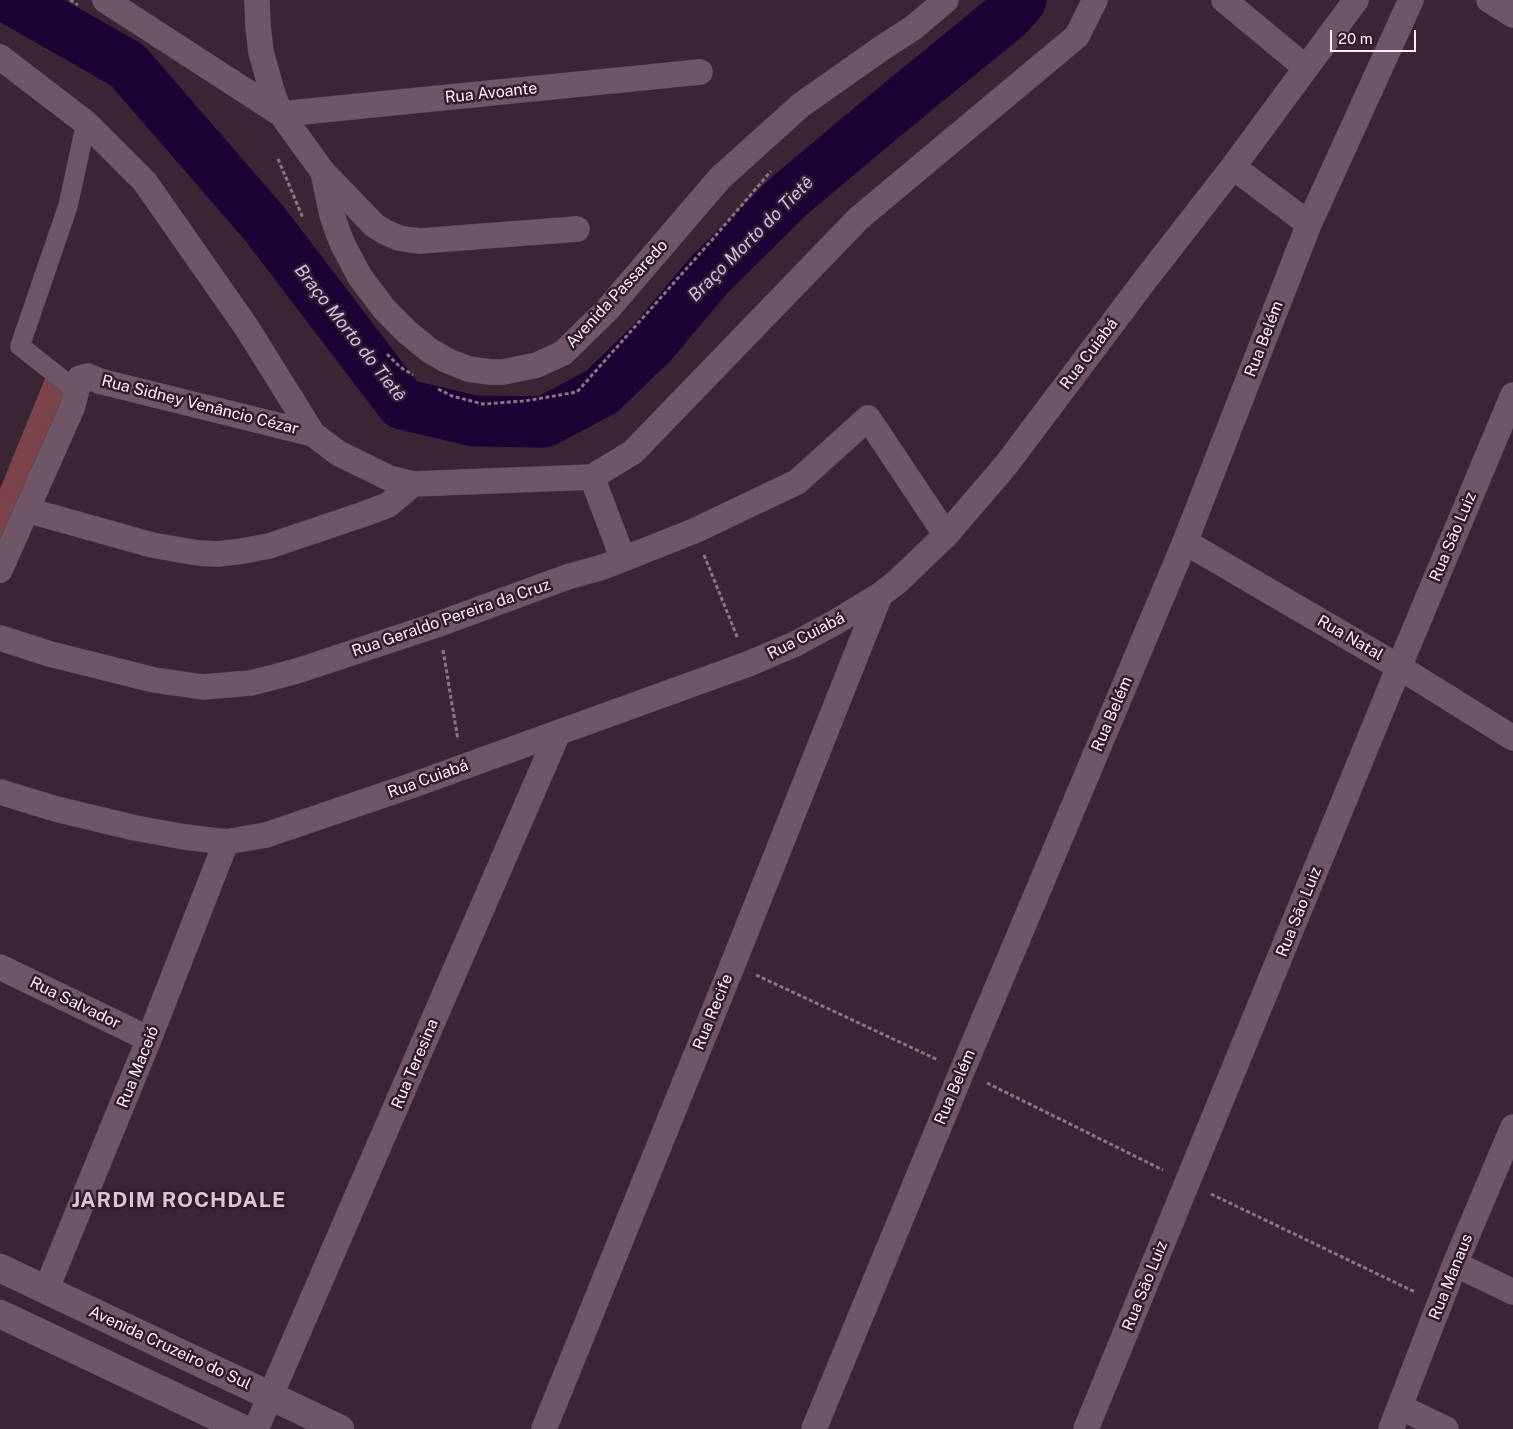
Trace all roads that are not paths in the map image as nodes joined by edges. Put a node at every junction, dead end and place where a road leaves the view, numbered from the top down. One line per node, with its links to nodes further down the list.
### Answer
1 (105, 0): 13 (street)
2 (258, 0): 13 (street, Avenida Passaredo)
3 (946, 0): 16 (street, Avenida Passaredo)
4 (1095, 0): 22 (street)
5 (1224, 0): 11 (street)
6 (1356, 0): 11 (street, Rua Cuiabá)
7 (1412, 0): 17 (street, Rua Belém)
8 (1489, 0): 9 (street)
9 (1513, 15)
10 (0, 57): 14 (street)
11 (1306, 68): 15 (street, Rua Cuiabá)
12 (700, 72): 13 (street, Rua Avoante)
13 (281, 114): 16 (street, Avenida Passaredo)
14 (86, 123): 19 (street); 21 (street)
15 (1233, 167): 17 (street); 25 (street, Rua Cuiabá)
16 (323, 172): 18 (street)
17 (1309, 224): 26 (street, Rua Belém)
18 (577, 229)
19 (82, 383): 21 (street, Rua Sidney Venâncio Cézar); 24 (street)
20 (1513, 395): 31 (street, Rua São Luiz)
21 (313, 434): 23 (street)
22 (592, 477): 23 (street); 27 (street)
23 (413, 484): 24 (street)
24 (27, 510): 28 (street)
25 (946, 535): 27 (street, Rua Geraldo Pereira da Cruz); 29 (street, Rua Cuiabá)
26 (1184, 542): 31 (street, Rua Natal); 50 (street, Rua Belém)
27 (623, 559): 30 (street, Rua Geraldo Pereira da Cruz)
28 (0, 570)
29 (880, 595): 32 (street, Rua Cuiabá); 49 (street, Rua Recife)
30 (0, 638)
31 (1399, 667): 33 (street, Rua Natal); 51 (street, Rua São Luiz)
32 (558, 733): 35 (street, Rua Cuiabá); 44 (street, Rua Teresina)
33 (1513, 738)
34 (0, 792): 35 (street, Rua Cuiabá)
35 (226, 842): 37 (street, Rua Maceió)
36 (0, 967): 37 (street, Rua Salvador)
37 (149, 1039): 41 (street, Rua Maceió)
38 (1513, 1127): 39 (street, Rua Manaus)
39 (1455, 1264): 42 (street); 45 (street, Rua Manaus)
40 (0, 1268): 41 (street, Avenida Cruzeiro do Sul)
41 (46, 1290): 44 (street, Avenida Cruzeiro do Sul)
42 (1513, 1292)
43 (0, 1314): 46 (street)
44 (270, 1396): 47 (street, Rua Teresina); 48 (street, Avenida Cruzeiro do Sul)
45 (1395, 1418): 52 (street)
46 (243, 1429)
47 (256, 1429)
48 (340, 1429)
49 (544, 1429)
50 (814, 1429)
51 (1086, 1429)
52 (1446, 1429)

